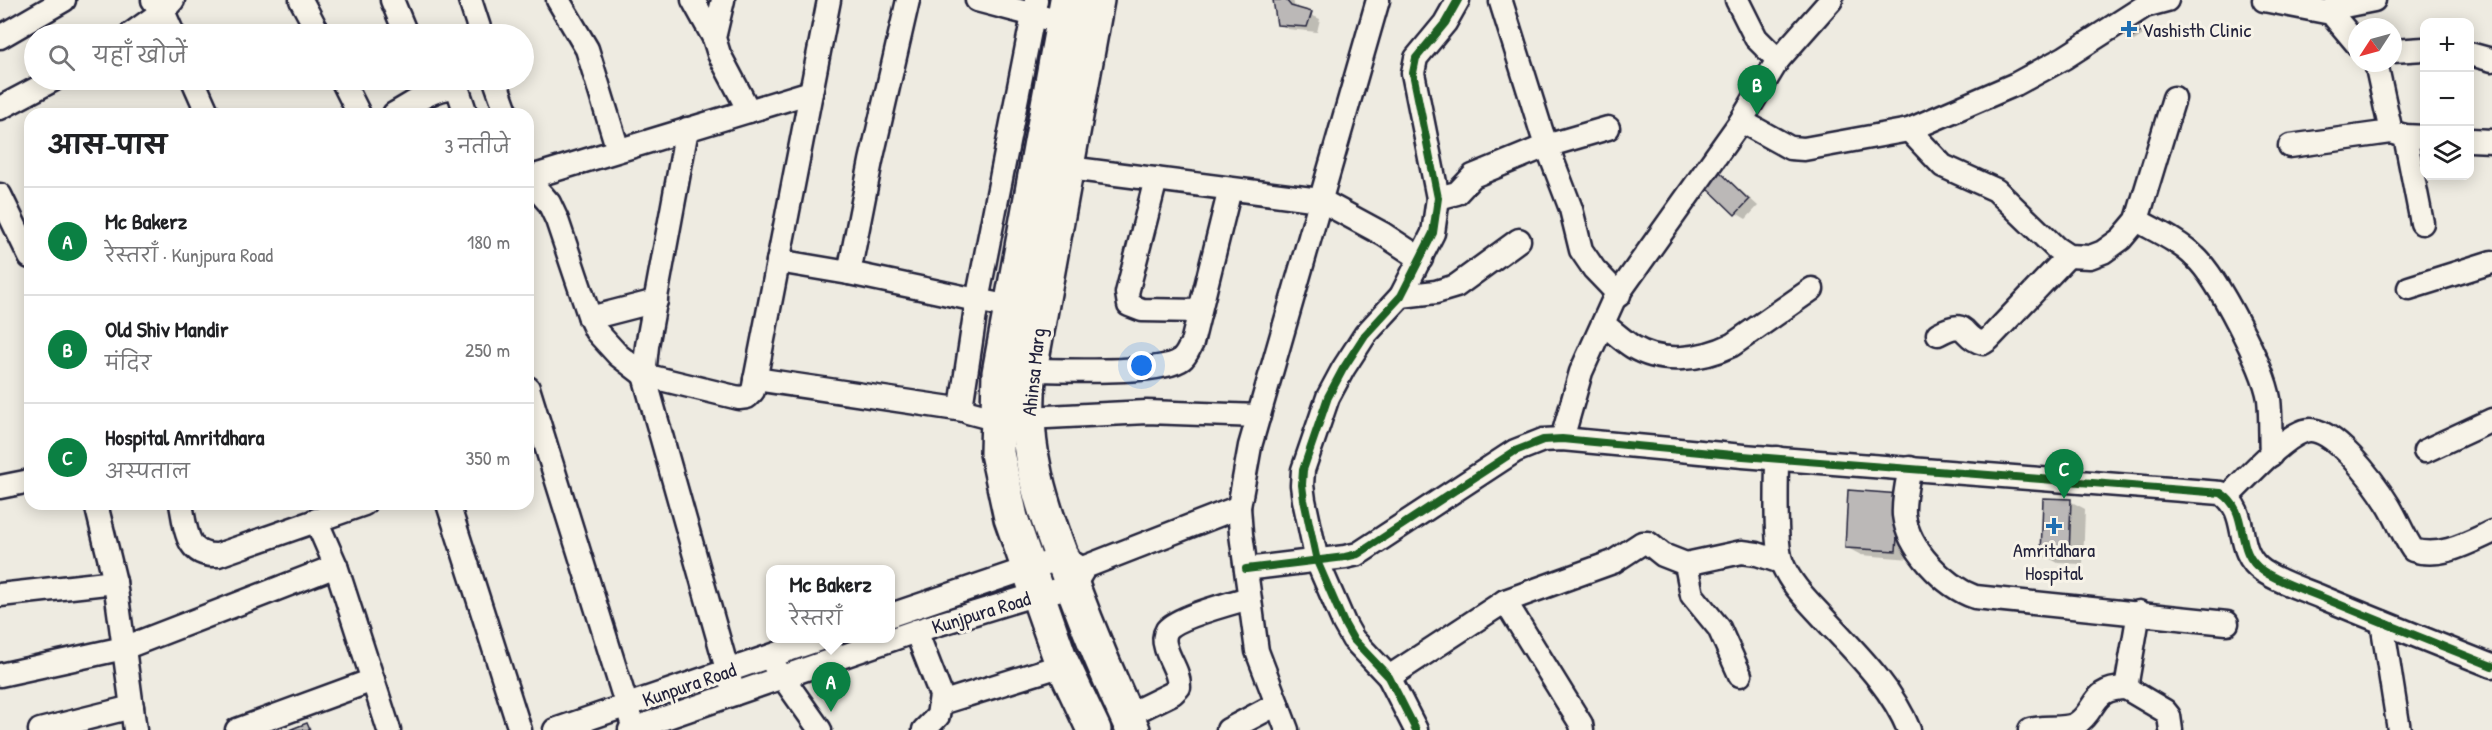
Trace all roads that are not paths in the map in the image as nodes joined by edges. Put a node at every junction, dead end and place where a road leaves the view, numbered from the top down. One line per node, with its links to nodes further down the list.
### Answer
1 (64, 0): 30 (street)
2 (301, 0): 26 (street)
3 (392, 0): 27 (street)
4 (470, 0): 28 (street)
5 (558, 0): 62 (street)
6 (693, 0): 31 (street)
7 (723, 0): 31 (street)
8 (829, 0): 44 (street)
9 (908, 0): 80 (street)
10 (977, 0): 23 (street)
11 (1097, 0): 64 (highway, Ahinsa Marg)
12 (1378, 0): 70 (street)
13 (1458, 0): 69 (street)
14 (1737, 0): 35 (street)
15 (1831, 0): 35 (street)
16 (2167, 0): 21 (street)
17 (2264, 0): 22 (street)
18 (2374, 0): 22 (street)
19 (1502, 2): 60 (street)
20 (163, 4): 24 (street); 25 (street)
21 (2128, 6): 56 (street)
22 (2334, 8): 29 (street)
23 (1050, 9): 63 (street); 64 (highway, Ahinsa Marg)
24 (142, 24)
25 (170, 24)
26 (314, 24)
27 (402, 24)
28 (478, 24)
29 (2348, 30)
30 (0, 37)
31 (714, 38): 52 (street)
32 (2420, 49): 33 (street)
33 (2402, 50)
34 (2474, 55): 36 (street)
35 (1778, 60): 53 (street)
36 (2492, 60)
37 (2380, 72): 57 (street)
38 (34, 90): 46 (street)
39 (196, 90): 47 (street)
40 (347, 90): 48 (street)
41 (423, 90): 49 (street)
42 (456, 90): 50 (street)
43 (499, 90): 51 (street)
44 (811, 92): 52 (street); 78 (street)
45 (2174, 98): 72 (street)
46 (0, 108)
47 (203, 108)
48 (356, 108)
49 (401, 108)
50 (464, 108)
51 (505, 108)
52 (749, 111): 55 (street)
53 (1741, 121): 56 (street); 83 (street)
54 (1608, 128): 60 (street)
55 (687, 129): 62 (street); 85 (street)
56 (1909, 130): 76 (street)
57 (2407, 135): 61 (street); 73 (street)
58 (2474, 140): 59 (street)
59 (2492, 141)
60 (1546, 146): 69 (street); 83 (street)
61 (2290, 146)
62 (618, 150): 65 (street)
63 (1005, 159): 64 (street); 86 (street)
64 (1051, 166): 66 (street); 87 (highway, Ahinsa Marg)
65 (534, 176)
66 (1156, 179): 68 (street); 88 (street)
67 (534, 185): 89 (street)
68 (1230, 189): 70 (street); 88 (street)
69 (1437, 198): 77 (street)
70 (1320, 200): 77 (street); 96 (street)
71 (1, 201): 75 (street)
72 (2137, 220): 76 (street); 102 (street)
73 (2422, 223)
74 (1519, 240): 84 (street)
75 (24, 245)
76 (2068, 256): 91 (street)
77 (1420, 258): 84 (street)
78 (778, 261): 80 (street); 94 (street)
79 (2492, 262): 81 (street)
80 (849, 273): 86 (street)
81 (2409, 288)
82 (1812, 289): 90 (street)
83 (1619, 295): 90 (street)
84 (1401, 296): 115 (street)
85 (656, 301): 89 (street); 93 (street)
86 (977, 301): 87 (street); 95 (street)
87 (1025, 311): 92 (highway, Ahinsa Marg); 97 (highway, Ahinsa Marg)
88 (1200, 311): 92 (street)
89 (590, 318): 93 (street)
90 (1603, 324): 100 (street)
91 (1938, 334)
92 (1030, 370): 97 (highway, Ahinsa Marg)
93 (644, 375): 94 (street); 138 (street)
94 (755, 379): 95 (street)
95 (964, 410): 97 (street)
96 (1259, 416): 97 (street); 108 (street)
97 (1012, 419): 120 (highway, Ahinsa Marg); 121 (highway, Ahinsa Marg)
98 (2492, 420): 101 (street)
99 (534, 424): 149 (street)
100 (1562, 439): 103 (street); 115 (street)
101 (2426, 451)
102 (2271, 454): 107 (street); 114 (street)
103 (1777, 458): 104 (street); 116 (street)
104 (1910, 468): 107 (street); 126 (street)
105 (24, 483): 106 (street)
106 (0, 487)
107 (2227, 497): 128 (street)
108 (1239, 507): 119 (street); 120 (street)
109 (97, 510): 122 (street)
110 (181, 510): 113 (street)
111 (346, 510): 113 (street)
112 (450, 510): 158 (street)
113 (316, 520): 118 (street)
114 (2492, 532)
115 (1317, 561): 119 (street); 142 (street)
116 (1781, 562): 117 (street); 167 (street)
117 (1686, 564): 125 (street); 140 (street)
118 (336, 566): 134 (street); 143 (street)
119 (1246, 569): 124 (street)
120 (1074, 571): 121 (street); 152 (highway, Ahinsa Marg)
121 (1033, 581): 127 (street); 130 (street, Kunjpura Road); 136 (highway, Ahinsa Marg)
122 (115, 582): 123 (street); 134 (street)
123 (0, 595)
124 (1249, 597): 148 (street); 152 (street)
125 (1505, 600): 142 (street); 166 (street)
126 (2139, 612): 129 (street); 144 (street)
127 (895, 614)
128 (2382, 622): 137 (street); 170 (street)
129 (2227, 623)
130 (916, 632): 131 (street, Kunjpura Road); 147 (street)
131 (895, 639)
132 (810, 643): 135 (street, Kunpura Road)
133 (884, 643): 141 (street, Kunjpura Road)
134 (124, 648): 139 (street); 150 (street)
135 (768, 657): 138 (street, Kunpura Road); 141 (street)
136 (1063, 665): 147 (street); 162 (highway, Ahinsa Marg)
137 (2492, 666)
138 (727, 671): 145 (street, Kunpura Road); 146 (street)
139 (0, 675)
140 (1740, 675)
141 (784, 677): 146 (street, Kunjpura Road); 160 (street)
142 (1389, 677): 165 (street)
143 (372, 680): 156 (street); 157 (street)
144 (2126, 688): 168 (street); 169 (street)
145 (658, 694): 149 (street, Kunpura Road); 151 (street)
146 (734, 694): 151 (street, Kunjpura Road)
147 (941, 703): 161 (street)
148 (1277, 704): 163 (street); 164 (street)
149 (627, 705): 153 (street); 159 (street, Kunpura Road)
150 (132, 707): 154 (street); 155 (street)
151 (680, 722): 153 (street, Kunjpura Road)
152 (1129, 723)
153 (632, 729)
154 (40, 730)
155 (135, 730)
156 (237, 730)
157 (389, 730)
158 (520, 730)
159 (555, 730)
160 (820, 730)
161 (924, 730)
162 (1094, 730)
163 (1228, 730)
164 (1287, 730)
165 (1416, 730)
166 (1582, 730)
167 (1909, 730)
168 (2030, 730)
169 (2171, 730)
170 (2399, 730)

